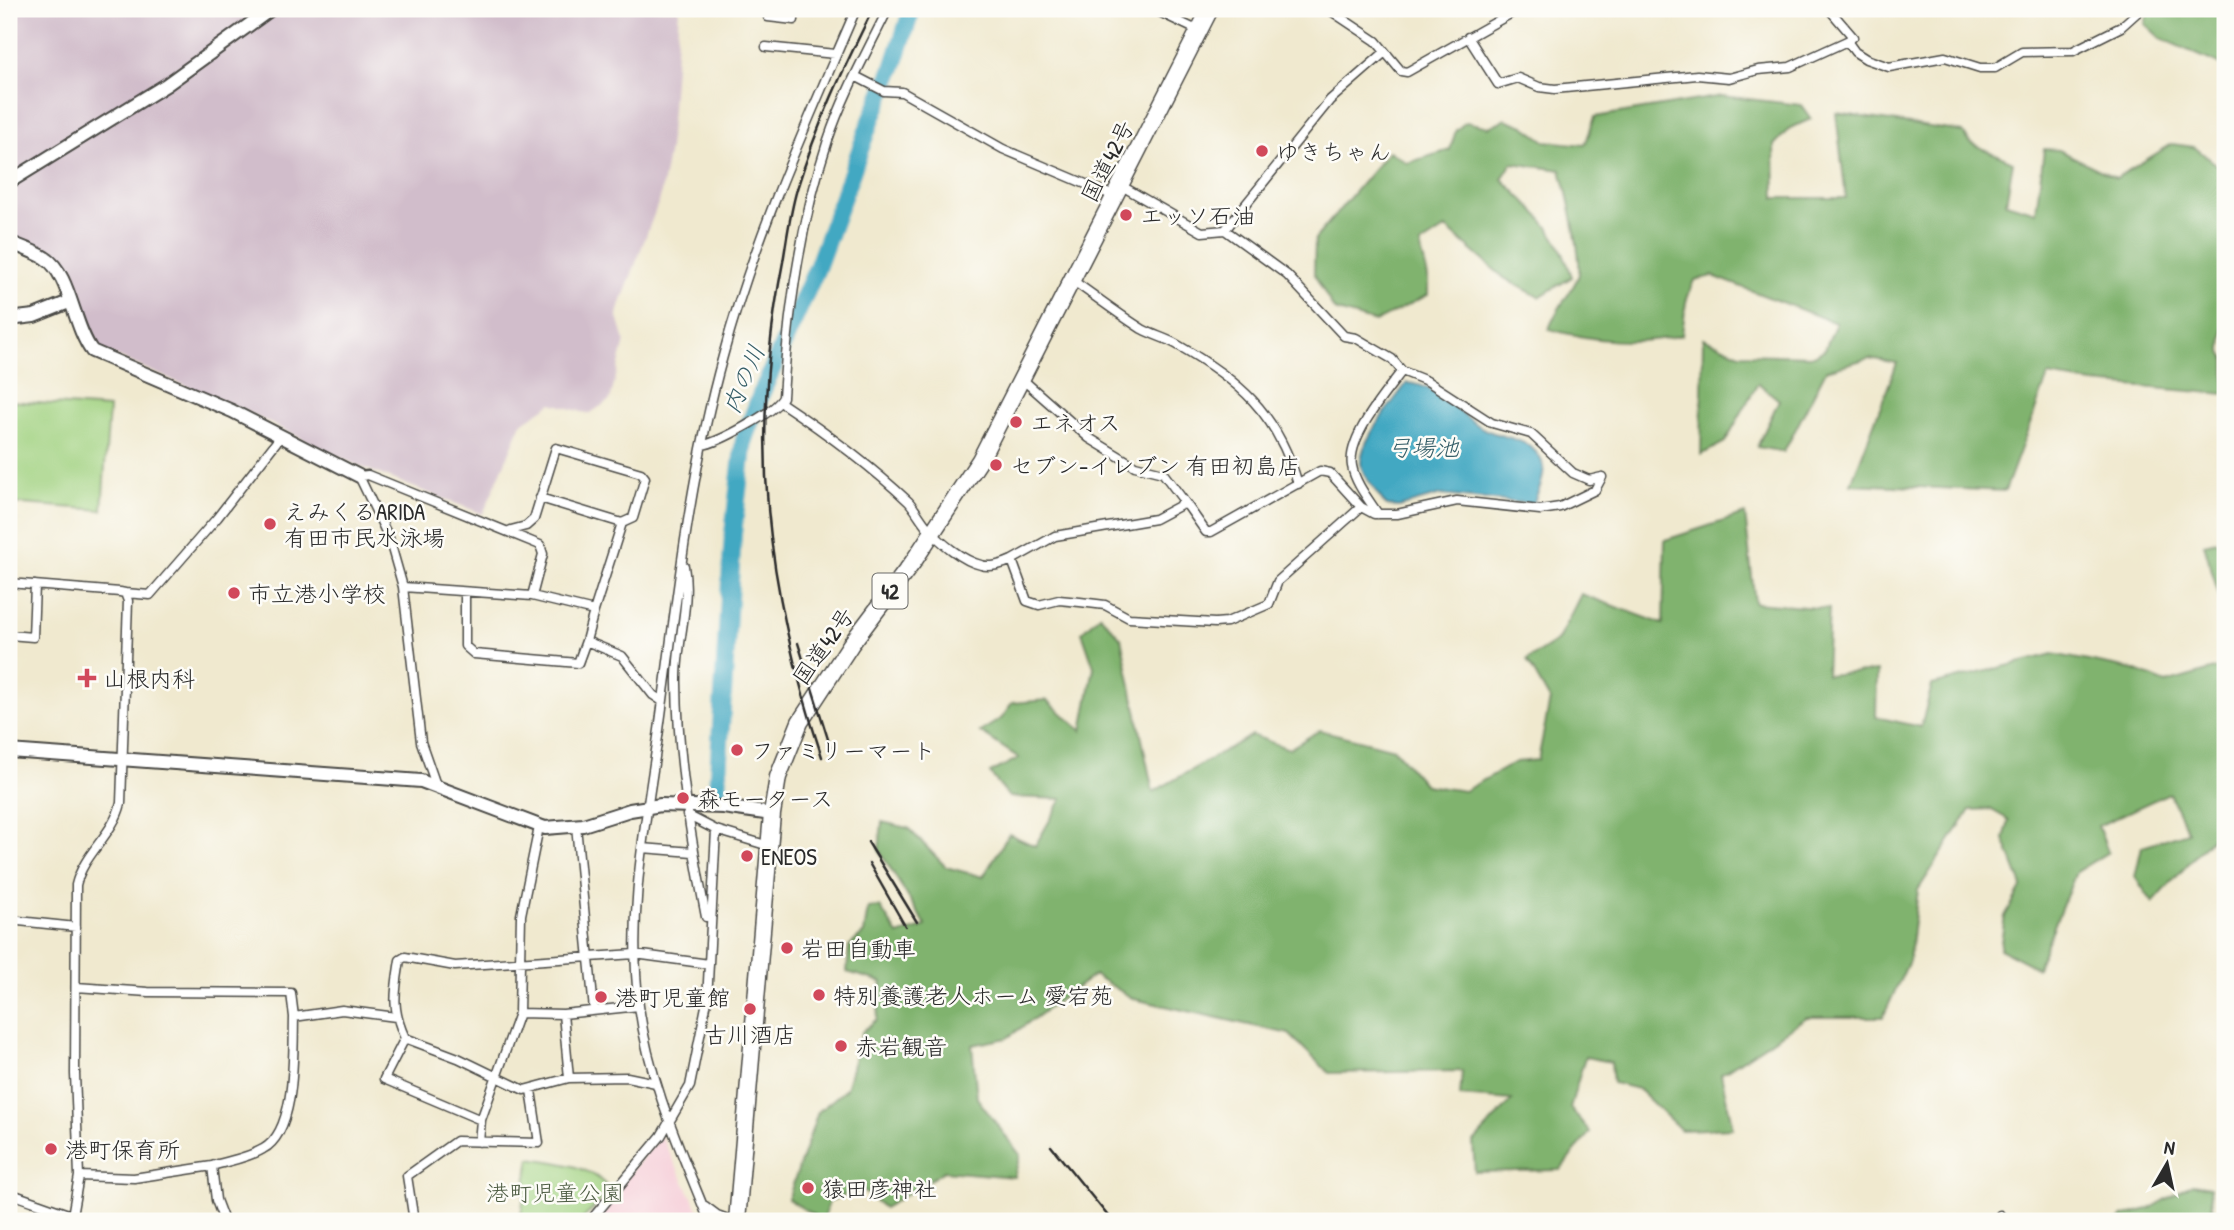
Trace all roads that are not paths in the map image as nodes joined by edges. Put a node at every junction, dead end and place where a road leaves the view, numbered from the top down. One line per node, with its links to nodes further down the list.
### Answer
1 (271, 9): 19 (street)
2 (794, 9): 11 (street)
3 (856, 9): 17 (street)
4 (888, 9): 18 (street)
5 (1153, 9): 12 (street)
6 (1210, 9): 12 (highway, 国道42号 / 42)
7 (1328, 9): 16 (street)
8 (1519, 9): 13 (street)
9 (1829, 9): 14 (street)
10 (2141, 9): 14 (street)
11 (768, 17)
12 (1199, 30): 20 (highway, 国道42号 / 42)
13 (1468, 37): 14 (street); 16 (street)
14 (1847, 41)
15 (766, 47): 17 (street)
16 (1385, 52): 21 (street)
17 (835, 54): 30 (street)
18 (855, 76): 20 (street); 28 (street)
19 (9, 182)
20 (1117, 190): 21 (street); 23 (highway, 国道42号 / 42)
21 (1225, 230): 26 (street)
22 (9, 243): 24 (street)
23 (1072, 280): 27 (highway, 国道42号 / 42); 32 (street)
24 (69, 302): 25 (street); 29 (street)
25 (9, 319)
26 (1402, 371): 36 (street); 36 (street)
27 (1023, 379): 34 (street); 39 (highway, 国道42号 / 42)
28 (780, 402): 30 (street); 39 (street)
29 (281, 436): 31 (street); 46 (street)
30 (702, 445): 40 (street)
31 (359, 476): 38 (street); 44 (street)
32 (1298, 484): 34 (street); 35 (street)
33 (540, 498): 37 (street); 37 (street); 38 (street)
34 (1187, 505): 41 (street)
35 (1361, 507): 36 (street); 41 (street)
36 (1379, 515)
37 (622, 523): 48 (street)
38 (510, 531): 47 (street)
39 (932, 533): 41 (street); 57 (highway, 国道42号 / 42)
40 (682, 556): 51 (street); 56 (street)
41 (1012, 560)
42 (9, 583): 43 (street)
43 (35, 585): 46 (street); 49 (street)
44 (403, 587): 45 (street); 54 (street)
45 (465, 592): 47 (street); 50 (street)
46 (125, 593): 53 (street)
47 (531, 596): 48 (street)
48 (594, 611): 50 (street)
49 (9, 635)
50 (586, 641): 51 (street)
51 (662, 701): 55 (street)
52 (9, 751): 53 (street)
53 (123, 759): 54 (street); 65 (street)
54 (436, 785): 59 (street)
55 (648, 806): 56 (street); 58 (street); 62 (street)
56 (686, 810): 57 (street); 60 (street); 63 (street)
57 (772, 814): 61 (highway, 国道42号 / 42)
58 (576, 826): 59 (street); 68 (street)
59 (539, 827): 69 (street)
60 (716, 830): 61 (street); 66 (street)
61 (770, 847): 96 (highway, 国道42号 / 42)
62 (642, 848): 63 (street); 67 (street)
63 (693, 852): 66 (street)
64 (9, 920): 65 (street)
65 (76, 928): 71 (street)
66 (709, 934): 70 (street)
67 (635, 954): 68 (street); 70 (street); 72 (street)
68 (589, 957): 69 (street); 73 (street)
69 (521, 963): 74 (street); 77 (street)
70 (709, 964): 84 (street)
71 (76, 987): 76 (street); 87 (street)
72 (639, 1006): 73 (street); 81 (street)
73 (594, 1010): 75 (street)
74 (519, 1013): 75 (street); 79 (street)
75 (564, 1013): 80 (street)
76 (294, 1017): 77 (street); 86 (street)
77 (396, 1017): 78 (street)
78 (405, 1038): 79 (street); 83 (street)
79 (498, 1077): 82 (street); 83 (street)
80 (569, 1078): 81 (street); 82 (street)
81 (656, 1083): 84 (street)
82 (531, 1090): 85 (street)
83 (481, 1120): 85 (street)
84 (669, 1123): 89 (street); 94 (street)
85 (479, 1142): 93 (street)
86 (212, 1166): 87 (street); 92 (street)
87 (79, 1176): 90 (street)
88 (9, 1193): 90 (street)
89 (700, 1198): 95 (street); 96 (street)
90 (72, 1216): 91 (street)
91 (88, 1221)
92 (224, 1221)
93 (414, 1221)
94 (590, 1221)
95 (709, 1221)
96 (735, 1221)
97 (935, 1221): 98 (street)
98 (958, 1221)

